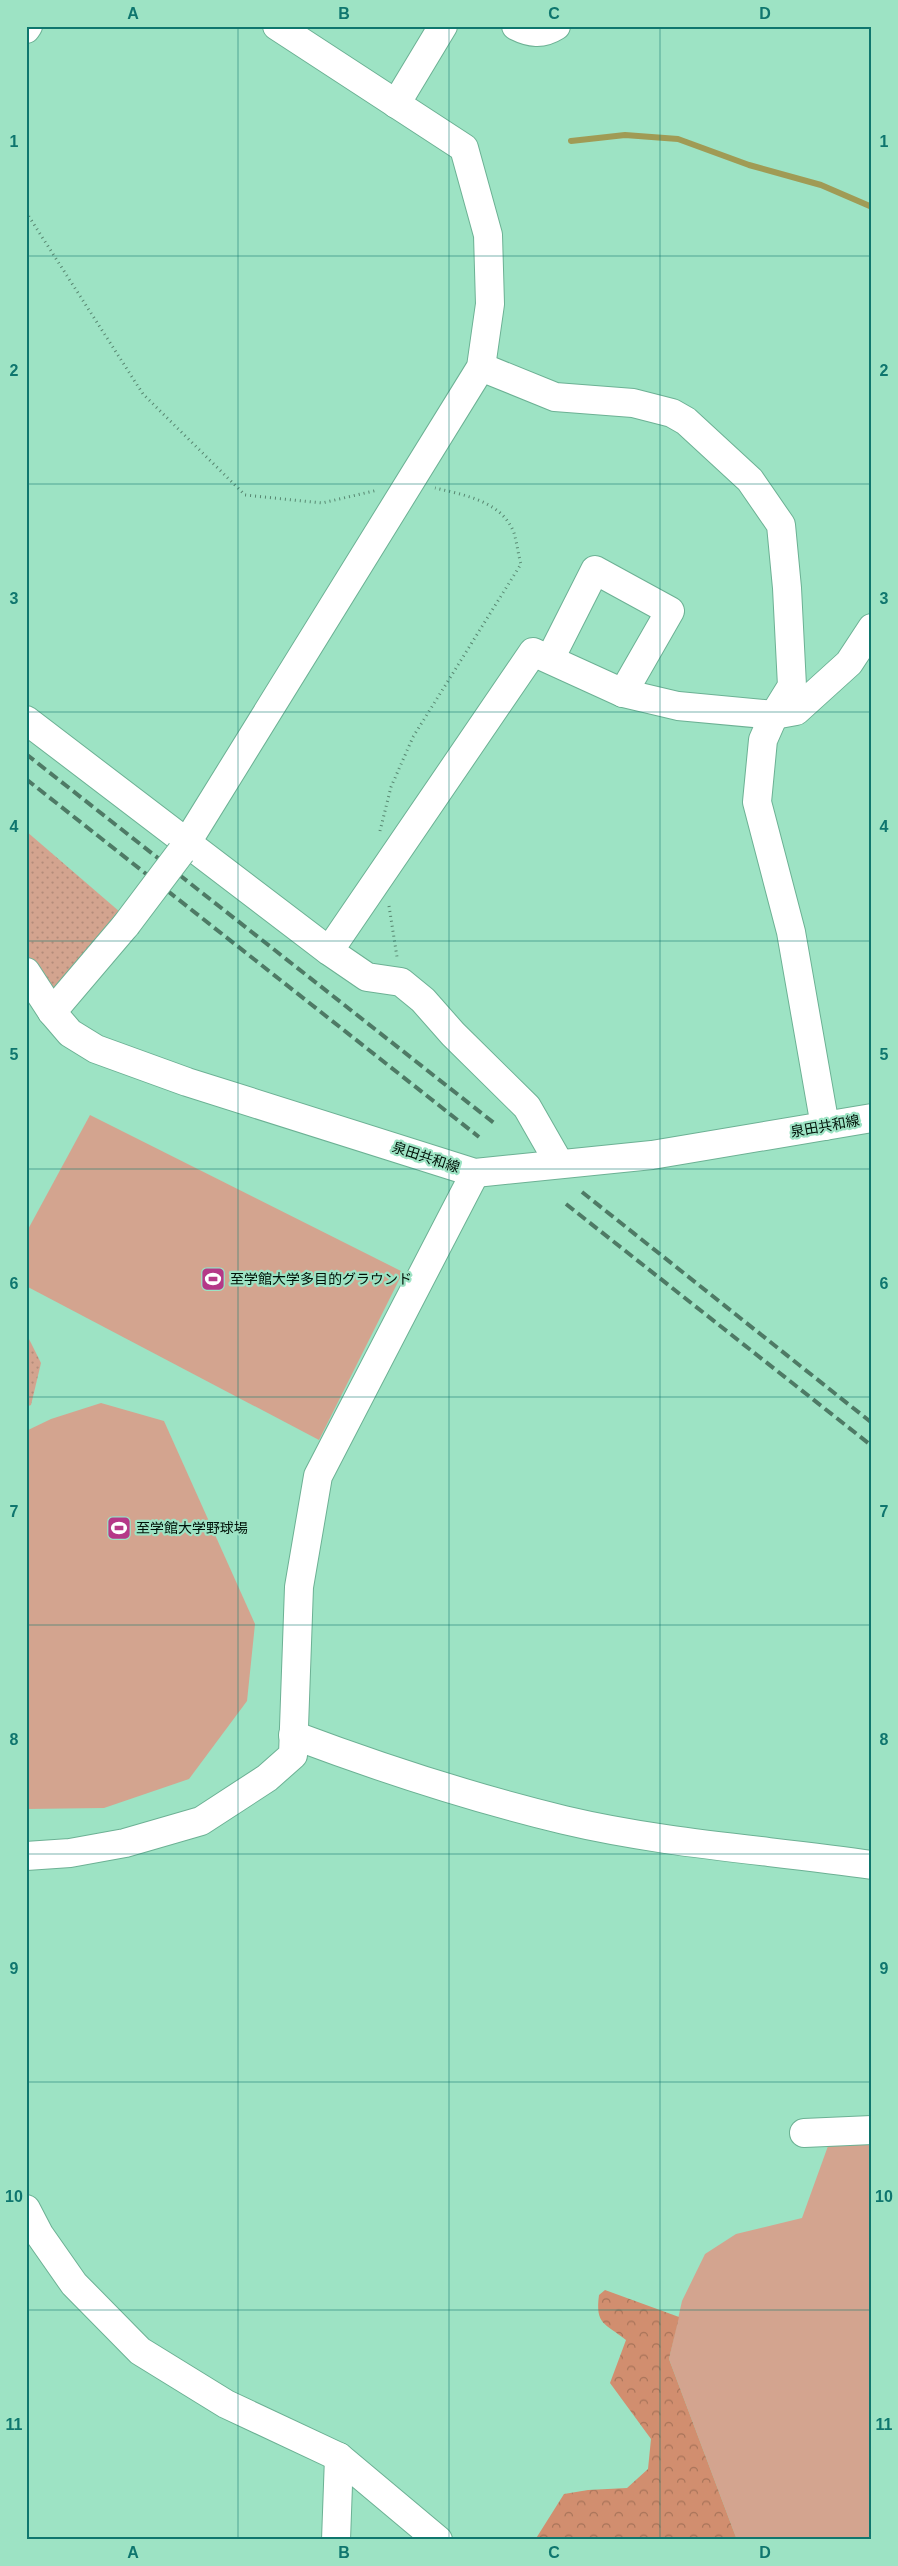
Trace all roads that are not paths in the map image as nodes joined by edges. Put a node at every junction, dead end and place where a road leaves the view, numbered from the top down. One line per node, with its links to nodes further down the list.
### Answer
1 (277, 26): 5 (street)
2 (443, 26): 5 (street)
3 (516, 26): 4 (street)
4 (556, 26)
5 (396, 104): 6 (street)
6 (481, 367): 10 (street); 12 (street)
7 (872, 628): 10 (street)
8 (550, 659): 9 (street); 9 (street); 13 (street)
9 (623, 692): 10 (street)
10 (774, 715): 17 (street)
11 (26, 720): 12 (street)
12 (184, 848): 13 (street); 15 (street, bridge)
13 (329, 951): 18 (street)
14 (26, 972): 15 (street, 泉田共和線)
15 (52, 1012): 19 (street, 泉田共和線)
16 (872, 1118): 17 (street, 泉田共和線)
17 (825, 1126): 18 (street, 泉田共和線)
18 (559, 1163): 19 (street, 泉田共和線)
19 (475, 1172): 20 (street)
20 (293, 1735): 21 (street); 22 (street)
21 (26, 1856)
22 (872, 1865)
23 (872, 2130): 24 (street)
24 (804, 2133)
25 (26, 2209): 26 (street)
26 (340, 2456): 27 (street); 28 (street)
27 (336, 2540)
28 (438, 2540)

